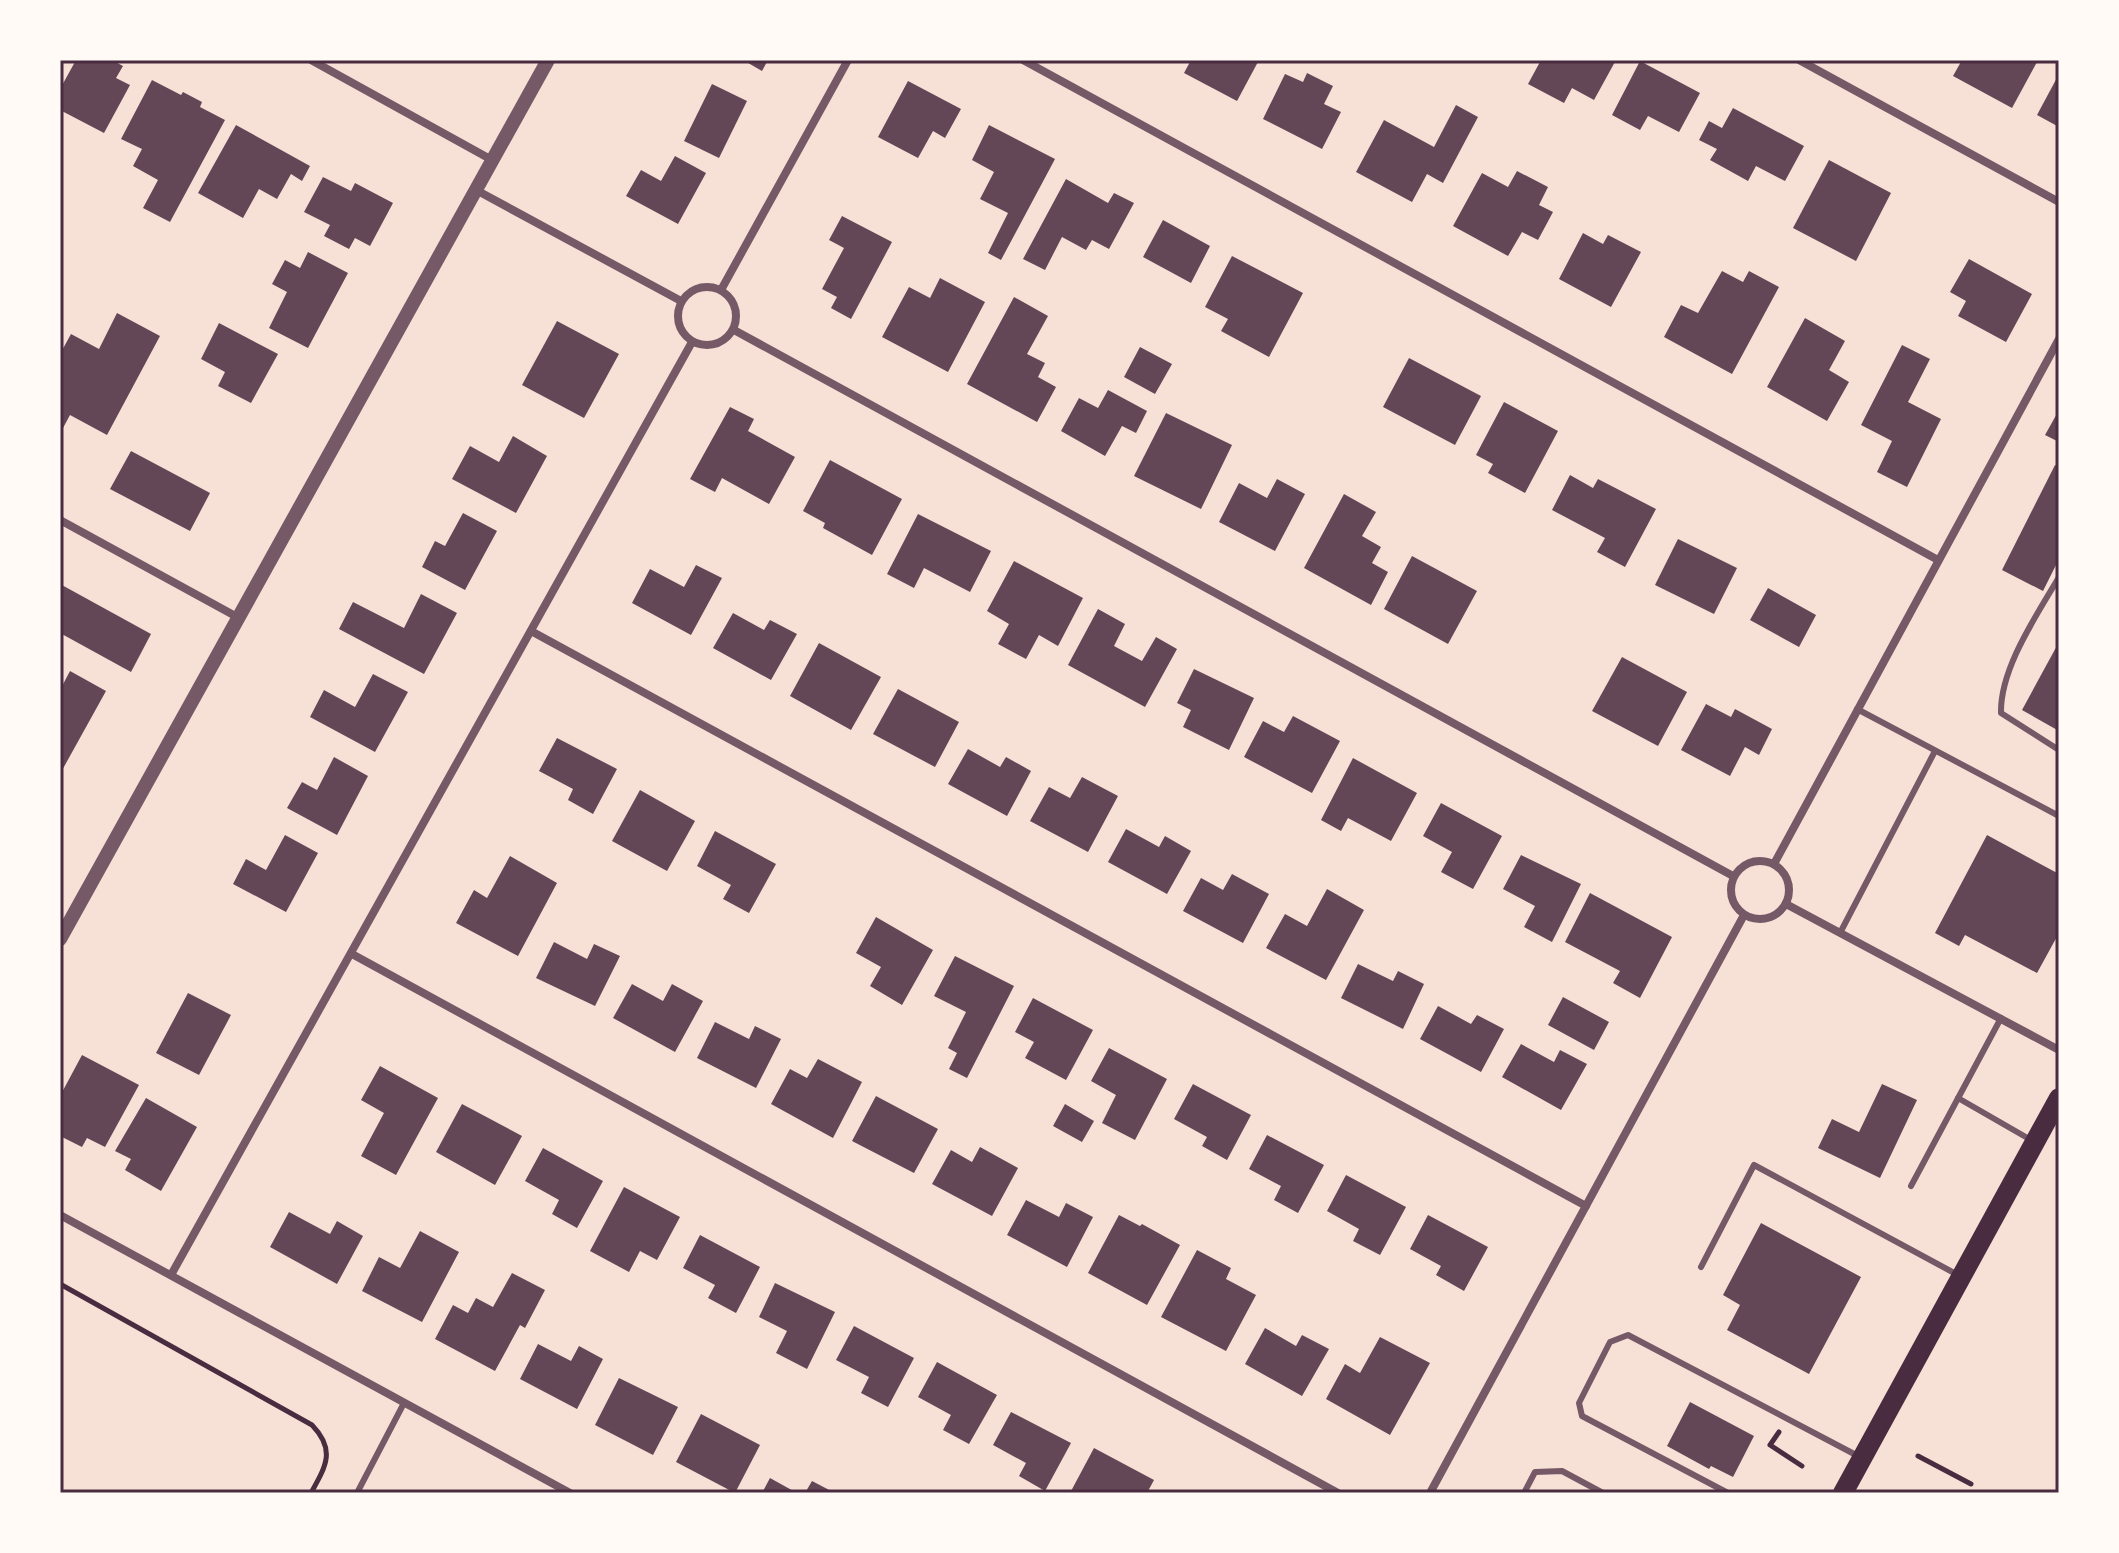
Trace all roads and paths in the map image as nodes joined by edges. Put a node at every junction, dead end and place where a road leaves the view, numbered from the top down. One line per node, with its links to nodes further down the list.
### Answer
1 (311, 60): 6 (street)
2 (548, 60): 6 (street)
3 (848, 60): 9 (street)
4 (1023, 60): 15 (street)
5 (1799, 60): 8 (street)
6 (492, 160): 7 (street)
7 (476, 190): 10 (street); 17 (street)
8 (2059, 202)
9 (721, 290): 10 (street); 11 (street)
10 (681, 301): 13 (street)
11 (734, 330): 13 (street); 24 (street)
12 (2059, 339): 15 (street)
13 (692, 342): 18 (street)
14 (60, 520): 17 (street)
15 (1938, 560): 19 (street)
16 (2059, 577): 20 (lane)
17 (239, 618): 28 (street)
18 (531, 631): 29 (street); 36 (street)
19 (1857, 709): 21 (lane); 23 (street)
20 (2059, 750)
21 (1935, 751): 22 (lane); 27 (lane)
22 (2059, 816)
23 (1774, 864): 24 (street); 25 (street)
24 (1733, 876): 26 (street)
25 (1786, 904): 26 (street); 27 (street)
26 (1744, 915): 36 (street)
27 (1840, 933): 30 (street)
28 (60, 939)
29 (352, 954): 39 (street); 51 (street)
30 (2001, 1018): 31 (street); 32 (lane)
31 (2059, 1050)
32 (1958, 1098): 34 (lane); 35 (lane)
33 (2059, 1098): 34 (main road)
34 (2035, 1142): 40 (main road)
35 (1911, 1186)
36 (1586, 1206): 52 (street)
37 (60, 1215): 39 (street)
38 (1701, 1267): 40 (lane)
39 (171, 1275): 42 (street)
40 (1961, 1277): 45 (main road)
41 (60, 1284): 48 (path)
42 (404, 1403): 49 (lane); 50 (street)
43 (1779, 1432): 46 (path)
44 (1918, 1456): 47 (path)
45 (1861, 1458): 55 (lane); 56 (main road)
46 (1802, 1466)
47 (1971, 1484)
48 (311, 1493)
49 (357, 1493)
50 (570, 1493)
51 (1338, 1493)
52 (1430, 1493)
53 (1524, 1493): 54 (lane)
54 (1603, 1493)
55 (1728, 1493)
56 (1843, 1493)

